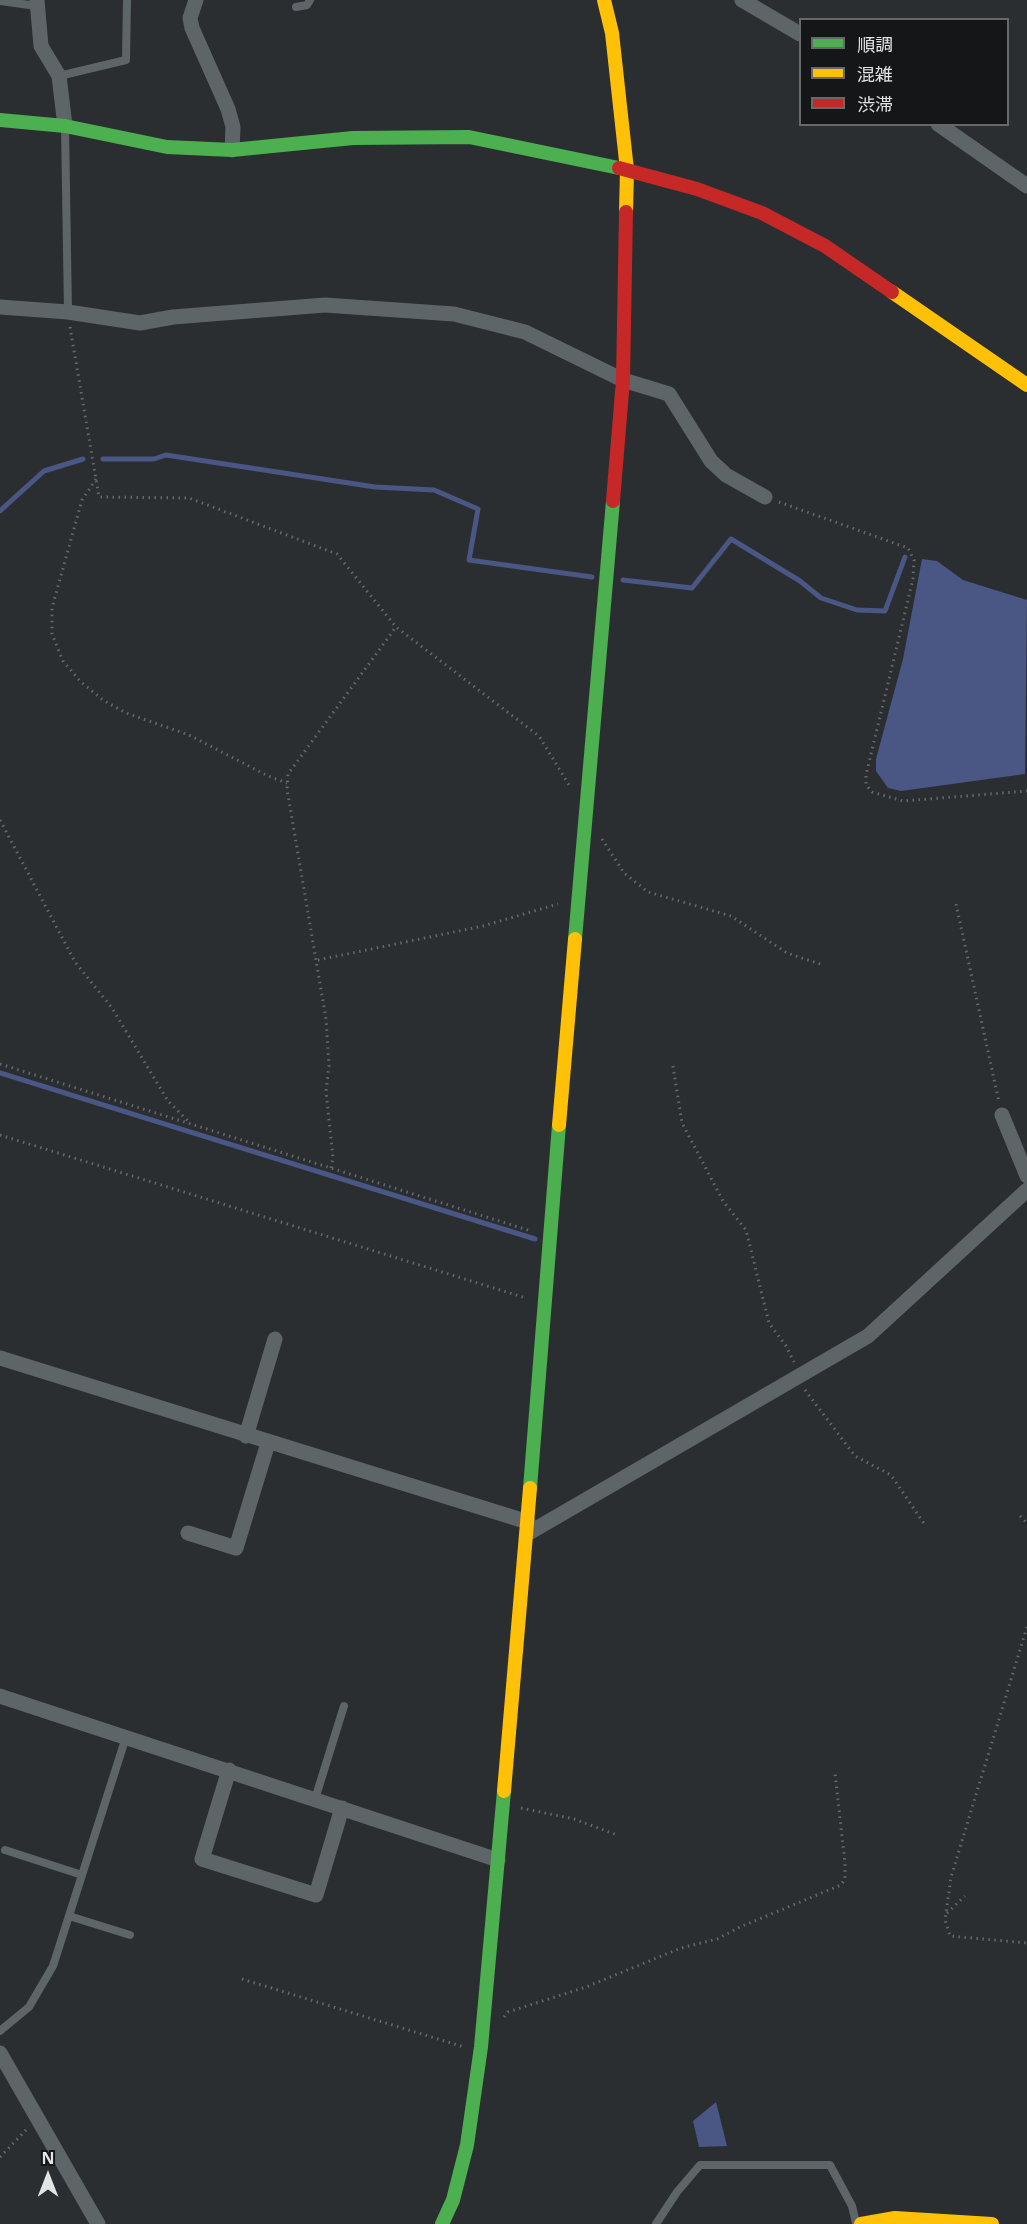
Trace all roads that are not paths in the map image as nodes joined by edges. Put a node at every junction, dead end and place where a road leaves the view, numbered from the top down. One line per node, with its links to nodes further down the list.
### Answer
1 (0, 0): 7 (lane)
2 (127, 0): 10 (lane)
3 (196, 0): 14 (street)
4 (310, 0): 8 (lane)
5 (604, 0): 15 (street)
6 (742, 0): 9 (street)
7 (37, 3): 10 (street)
8 (296, 7)
9 (799, 33)
10 (59, 76): 12 (street)
11 (0, 120): 12 (street)
12 (65, 126): 14 (street); 18 (lane)
13 (941, 126): 16 (street)
14 (232, 150): 15 (street)
15 (627, 170): 19 (street); 20 (street)
16 (1027, 186)
17 (0, 307): 18 (street)
18 (68, 312): 19 (street)
19 (623, 380): 21 (street); 29 (street)
20 (1027, 385)
21 (765, 497)
22 (1002, 1115): 23 (street)
23 (1027, 1176)
24 (1027, 1190): 29 (street)
25 (275, 1339): 27 (street)
26 (0, 1358): 27 (street)
27 (246, 1436): 28 (street)
28 (268, 1443): 29 (street); 30 (street)
29 (528, 1528): 38 (street)
30 (188, 1533)
31 (0, 1696): 33 (street)
32 (344, 1706): 35 (lane)
33 (126, 1736): 34 (street); 39 (lane)
34 (229, 1770): 35 (street); 36 (street)
35 (315, 1799): 36 (street)
36 (342, 1808): 38 (street)
37 (5, 1851): 39 (lane)
38 (498, 1860): 45 (street)
39 (82, 1875): 40 (lane)
40 (69, 1917): 41 (lane); 42 (lane)
41 (130, 1935)
42 (0, 2031)
43 (0, 2054): 44 (street)
44 (98, 2224)
45 (442, 2224)
46 (656, 2224): 47 (lane)
47 (856, 2224)
48 (861, 2224): 49 (street)
49 (992, 2224)

